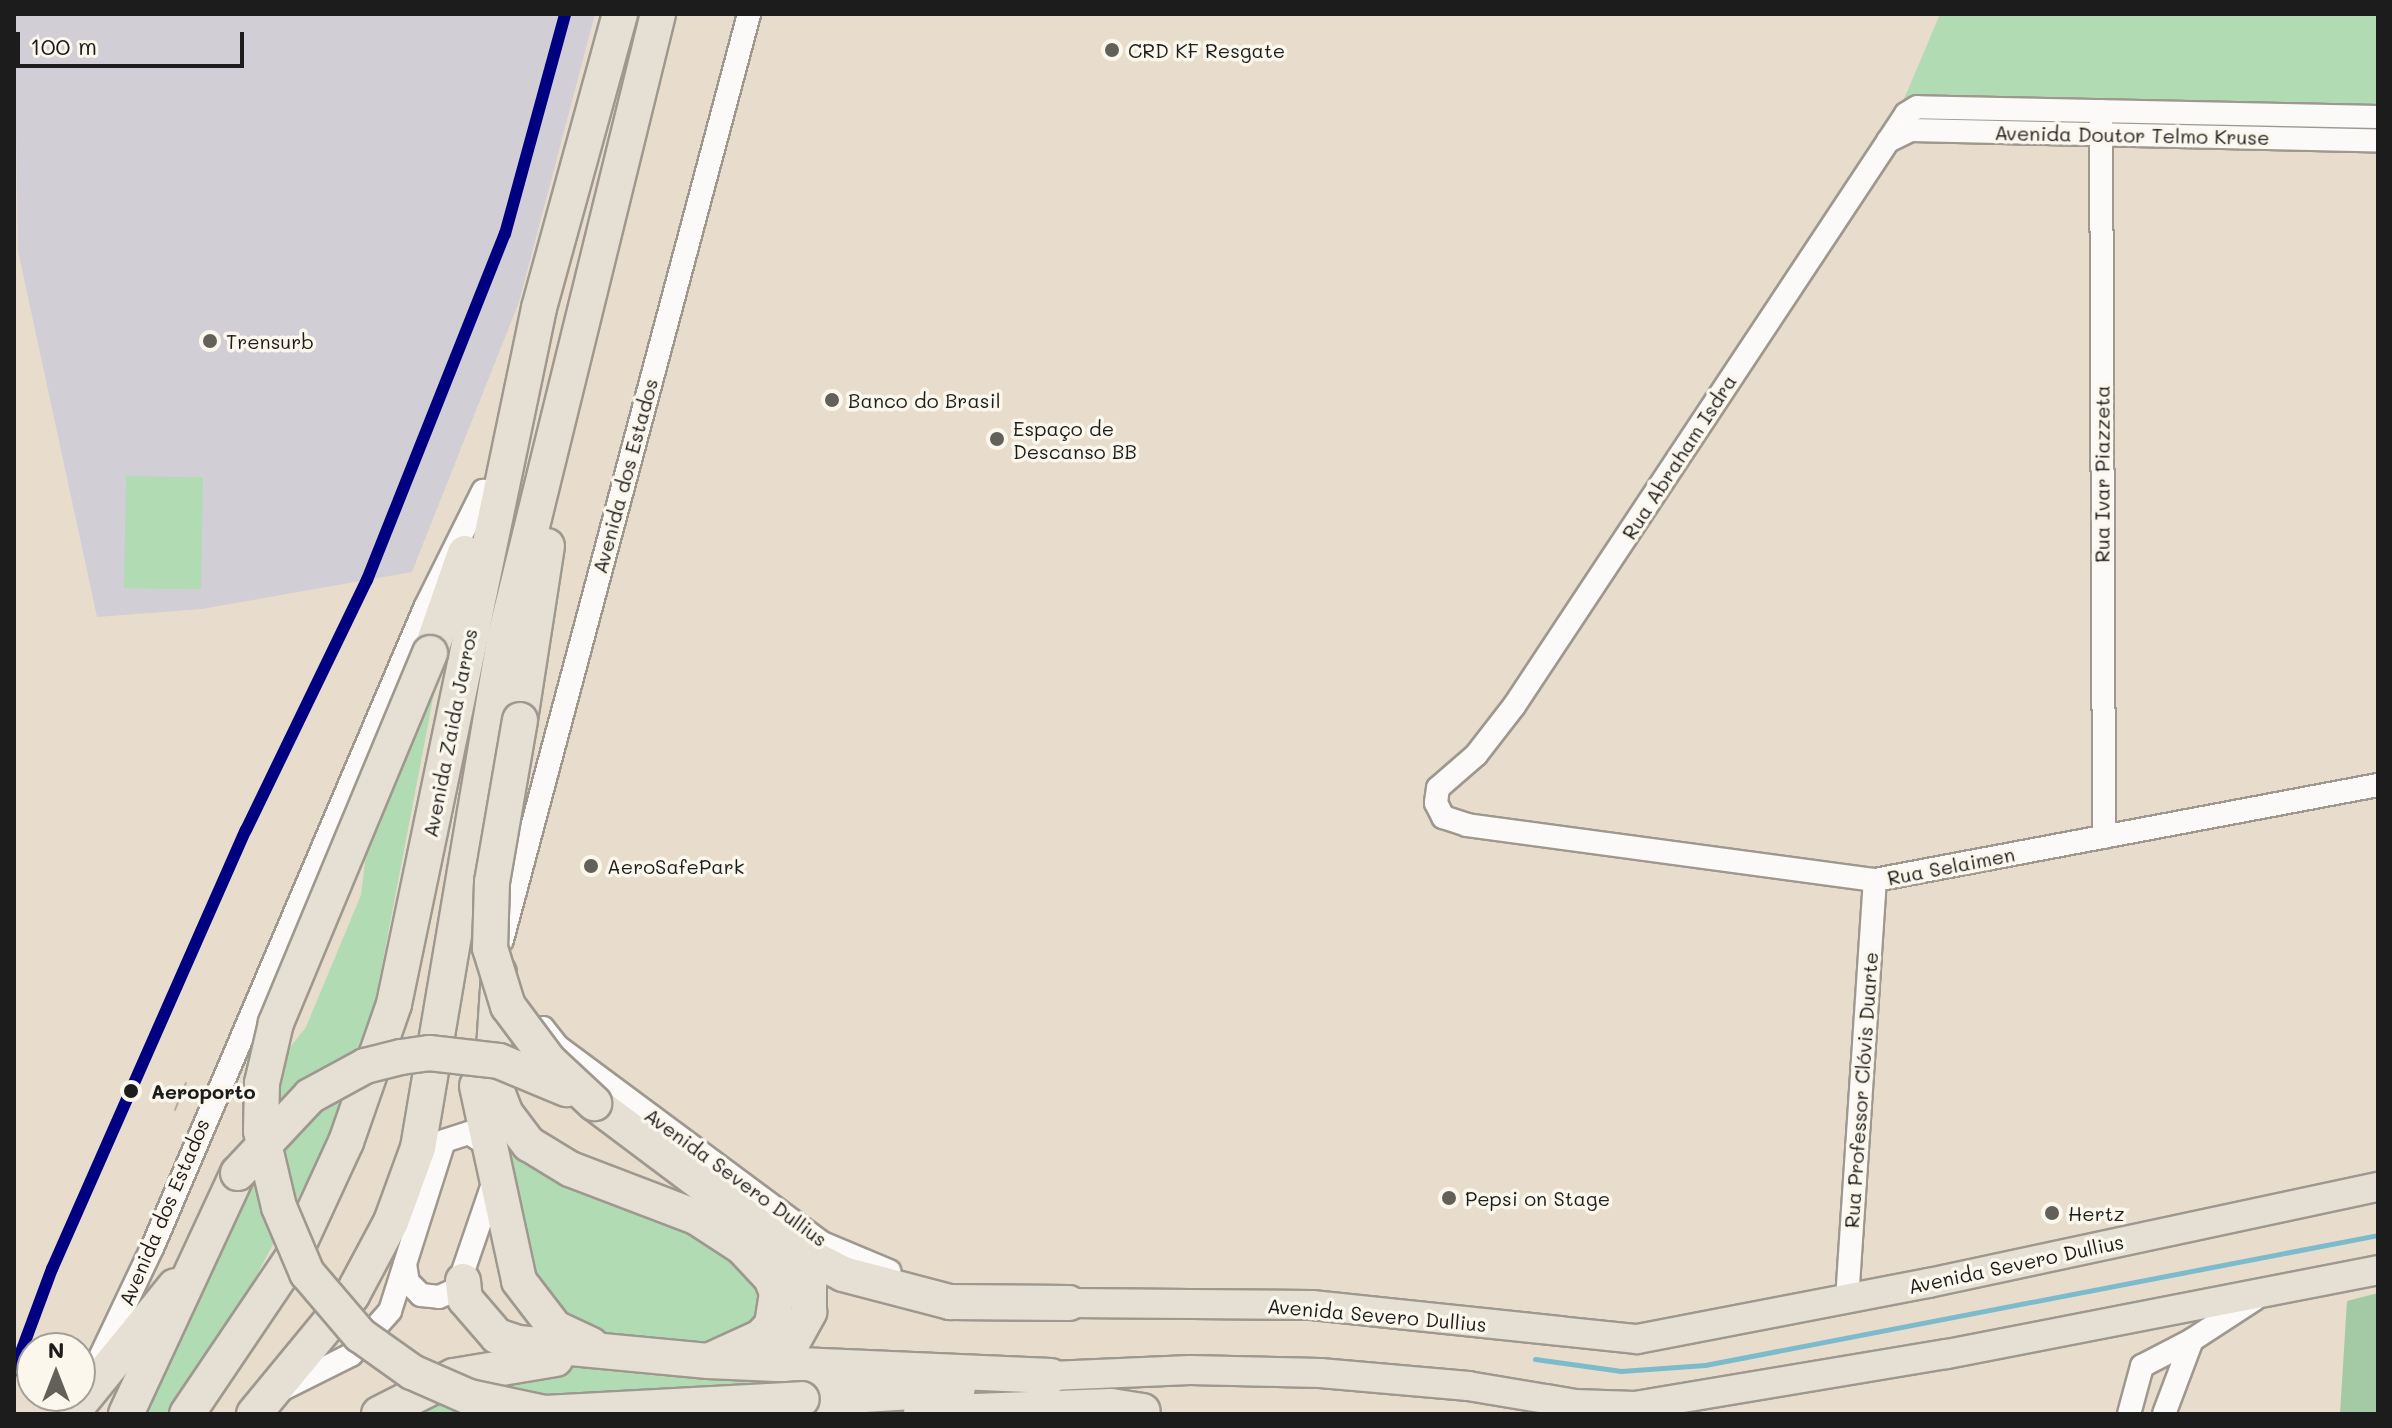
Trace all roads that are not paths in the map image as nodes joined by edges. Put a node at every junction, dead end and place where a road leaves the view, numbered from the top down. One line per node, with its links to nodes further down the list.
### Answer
1 (620, 14): 10 (highway, Avenida Zaida Jarros)
2 (658, 14): 11 (highway, Avenida Zaida Jarros)
3 (749, 14): 17 (street, Avenida dos Estados)
4 (1917, 107): 5 (street, Avenida Doutor Telmo Kruse); 8 (street, Rua Abraham Isdra)
5 (2101, 111): 6 (street, Avenida Doutor Telmo Kruse); 7 (street, Rua Ivar Piazzeta)
6 (2378, 117)
7 (2101, 135): 8 (street, Avenida Doutor Telmo Kruse); 9 (street, Avenida Doutor Telmo Kruse); 15 (street, Rua Ivar Piazzeta)
8 (1888, 141): 14 (street, Rua Abraham Isdra)
9 (2378, 141)
10 (539, 308): 12 (highway); 39 (highway, Avenida Zaida Jarros)
11 (575, 342): 18 (highway, bridge); 35 (highway, Avenida Zaida Jarros)
12 (483, 491): 32 (street, Avenida dos Estados); 33 (highway, bridge)
13 (2378, 785): 15 (street, Rua Selaimen)
14 (1436, 803): 16 (street, Rua Selaimen)
15 (2104, 837): 16 (street, Rua Selaimen)
16 (1875, 880): 27 (street, Rua Professor Clóvis Duarte)
17 (501, 937): 19 (highway); 28 (street, Avenida Severo Dullius); 31 (highway)
18 (594, 1103): 21 (highway); 22 (highway, bridge)
19 (496, 1159): 23 (street); 25 (street); 30 (highway)
20 (2378, 1187): 27 (main road, Avenida Severo Dullius)
21 (775, 1239): 28 (highway); 31 (highway)
22 (203, 1251): 34 (highway); 38 (highway)
23 (405, 1264): 25 (street); 35 (street)
24 (2378, 1270): 26 (main road)
25 (463, 1281): 30 (highway)
26 (2302, 1283): 29 (street); 33 (main road)
27 (1847, 1300): 28 (main road, Avenida Severo Dullius)
28 (1069, 1303)
29 (2192, 1340): 43 (street); 44 (street)
30 (612, 1354): 31 (highway); 40 (highway)
31 (708, 1361): 33 (highway)
32 (96, 1367)
33 (1051, 1376): 37 (street)
34 (96, 1385)
35 (262, 1404)
36 (1047, 1411): 37 (highway); 42 (highway)
37 (1145, 1413)
38 (126, 1414)
39 (187, 1414)
40 (379, 1414)
41 (896, 1414): 42 (highway)
42 (912, 1414)
43 (2129, 1414)
44 (2164, 1414)

